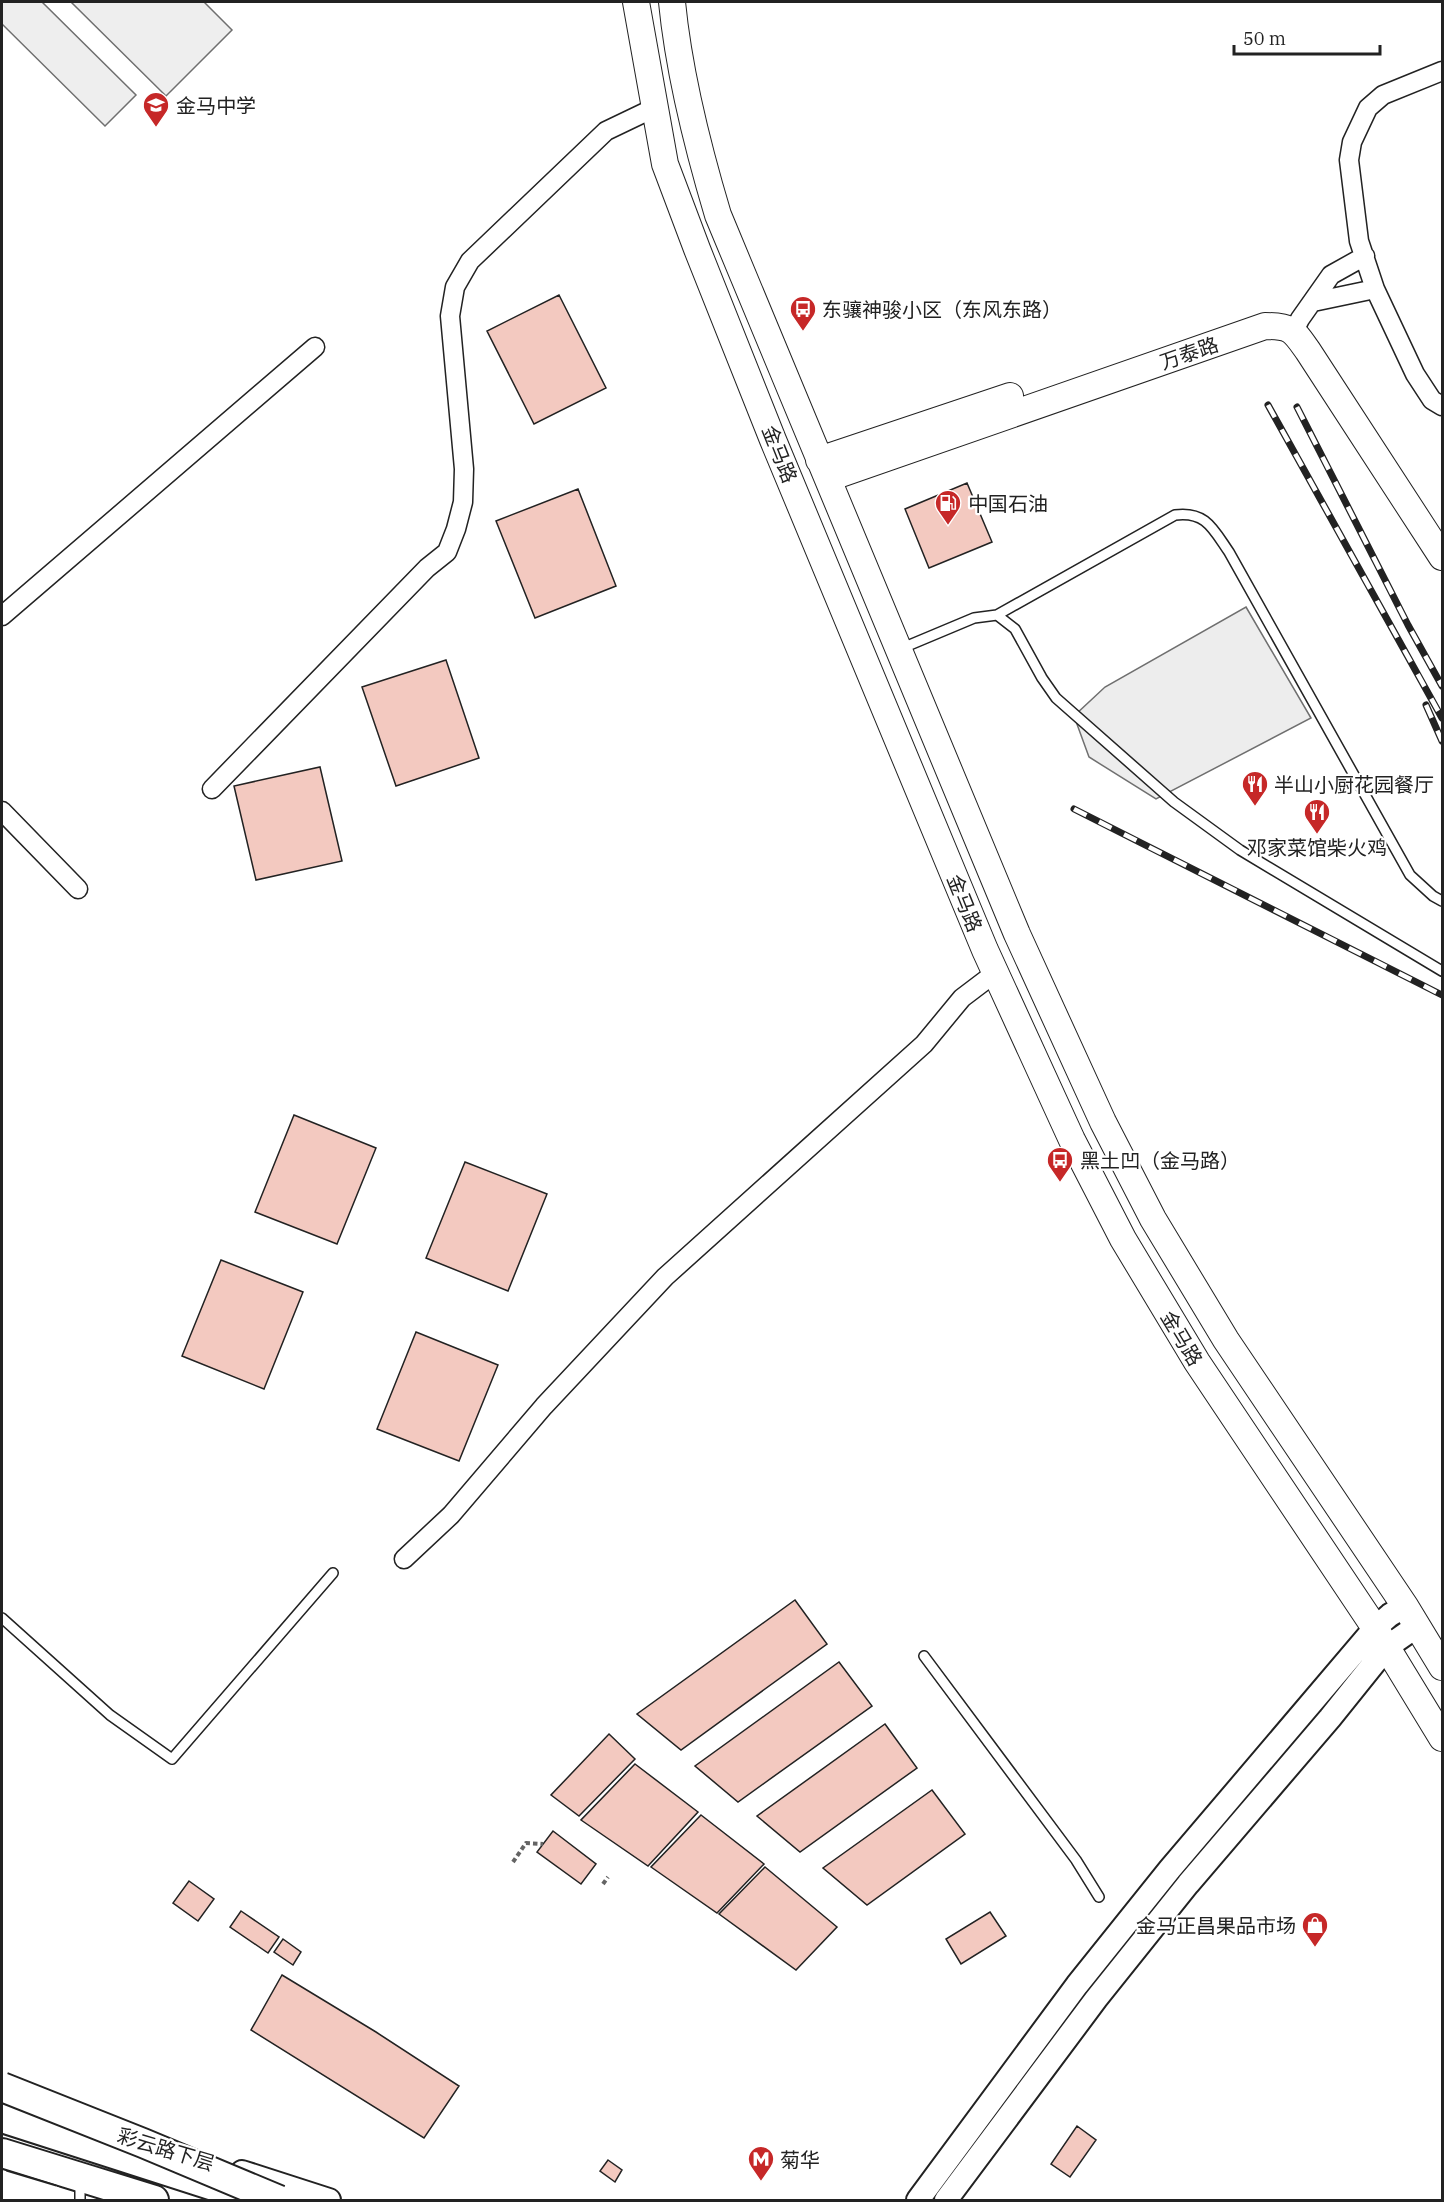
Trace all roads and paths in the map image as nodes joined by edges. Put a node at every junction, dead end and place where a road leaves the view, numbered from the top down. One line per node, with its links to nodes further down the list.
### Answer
1 (636, 2): 4 (main road, 金马路)
2 (672, 2): 10 (main road, 金马路)
3 (1443, 71): 5 (street)
4 (654, 108): 16 (street); 21 (main road, 金马路)
5 (1365, 256): 6 (street); 7 (street)
6 (1375, 289): 7 (street); 9 (street)
7 (1303, 317): 10 (main road, 万泰路); 11 (main road); 12 (main road)
8 (315, 347): 14 (street)
9 (1443, 406)
10 (824, 469): 15 (main road, 金马路)
11 (1443, 531)
12 (1443, 557)
13 (997, 615): 15 (lane); 19 (lane); 20 (lane)
14 (2, 616)
15 (900, 649): 24 (main road, 金马路)
16 (212, 789)
17 (2, 811): 18 (street)
18 (78, 890)
19 (1443, 901)
20 (1443, 971)
21 (995, 973): 22 (street); 26 (main road, 金马路)
22 (404, 1559)
23 (333, 1573): 25 (lane)
24 (1411, 1616): 26 (street); 28 (main road, 金马路)
25 (2, 1618)
26 (1381, 1637): 29 (main road, 金马路); 49 (street); 50 (street)
27 (924, 1656): 34 (lane)
28 (1443, 1667)
29 (1443, 1738)
30 (543, 1844): 31 (path)
31 (513, 1862)
32 (608, 1877): 33 (path)
33 (603, 1884)
34 (1099, 1897)
35 (2, 2087): 47 (highway, bridge)
36 (2, 2098): 48 (street, 彩云路下层)
37 (2, 2118): 46 (highway)
38 (2, 2153): 45 (highway)
39 (2, 2161): 42 (street)
40 (2, 2185): 41 (highway, bridge)
41 (48, 2193): 43 (lane)
42 (80, 2195): 44 (street)
43 (39, 2200)
44 (108, 2200)
45 (154, 2200)
46 (256, 2200)
47 (279, 2200)
48 (329, 2200)
49 (918, 2200)
50 (946, 2200)

